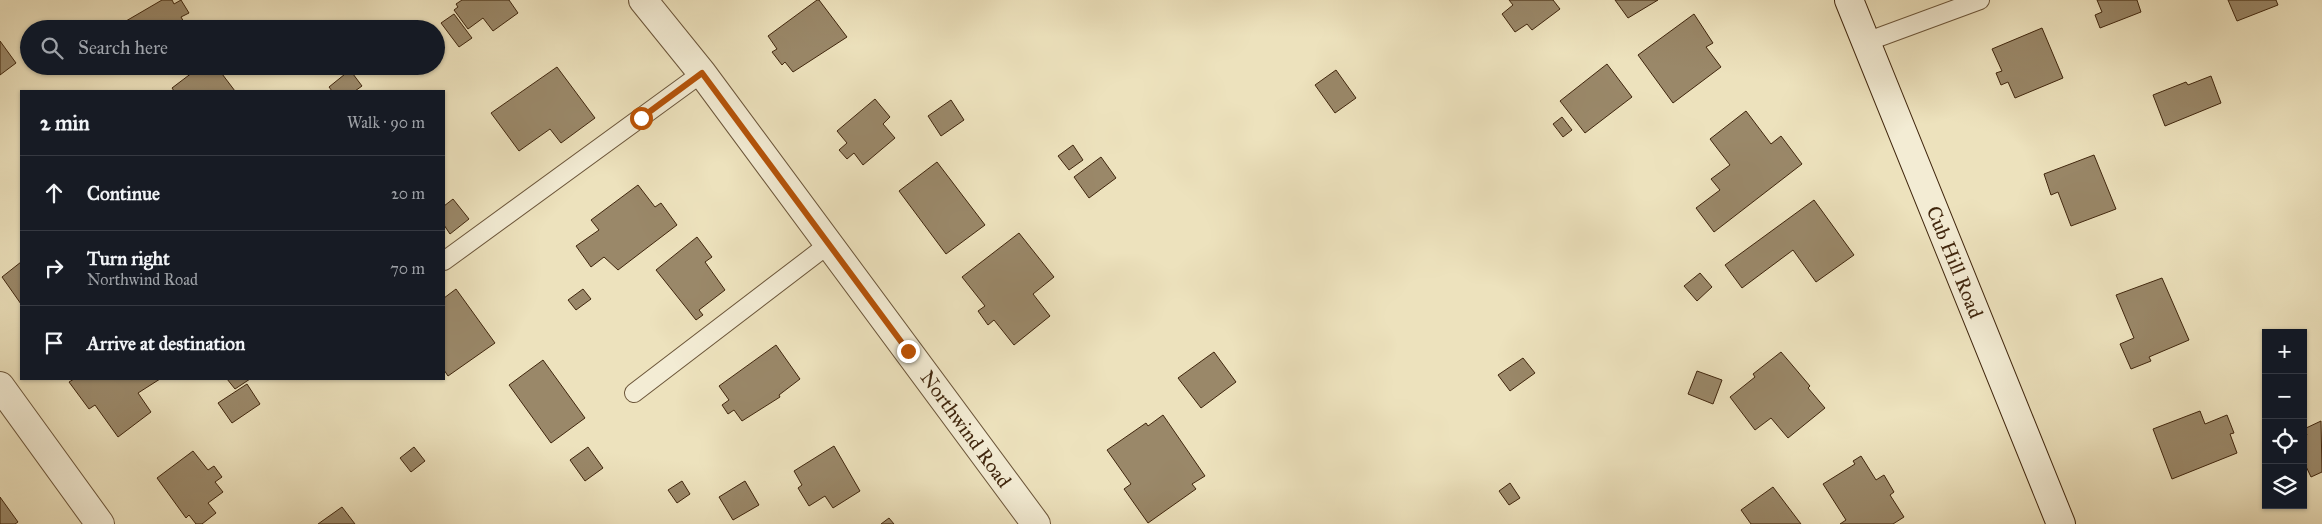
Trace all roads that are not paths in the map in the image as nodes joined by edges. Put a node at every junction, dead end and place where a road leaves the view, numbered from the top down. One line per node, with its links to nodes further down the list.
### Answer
1 (643, 0): 5 (street, Northwind Road)
2 (1849, 0): 4 (street, Cub Hill Road)
3 (1980, 0): 4 (lane)
4 (1866, 42): 12 (street, Cub Hill Road)
5 (702, 73): 6 (street, Northwind Road); 7 (lane)
6 (829, 244): 9 (lane); 11 (street, Northwind Road)
7 (445, 260)
8 (0, 386): 10 (street)
9 (634, 392)
10 (100, 524)
11 (1036, 524)
12 (2061, 524)

